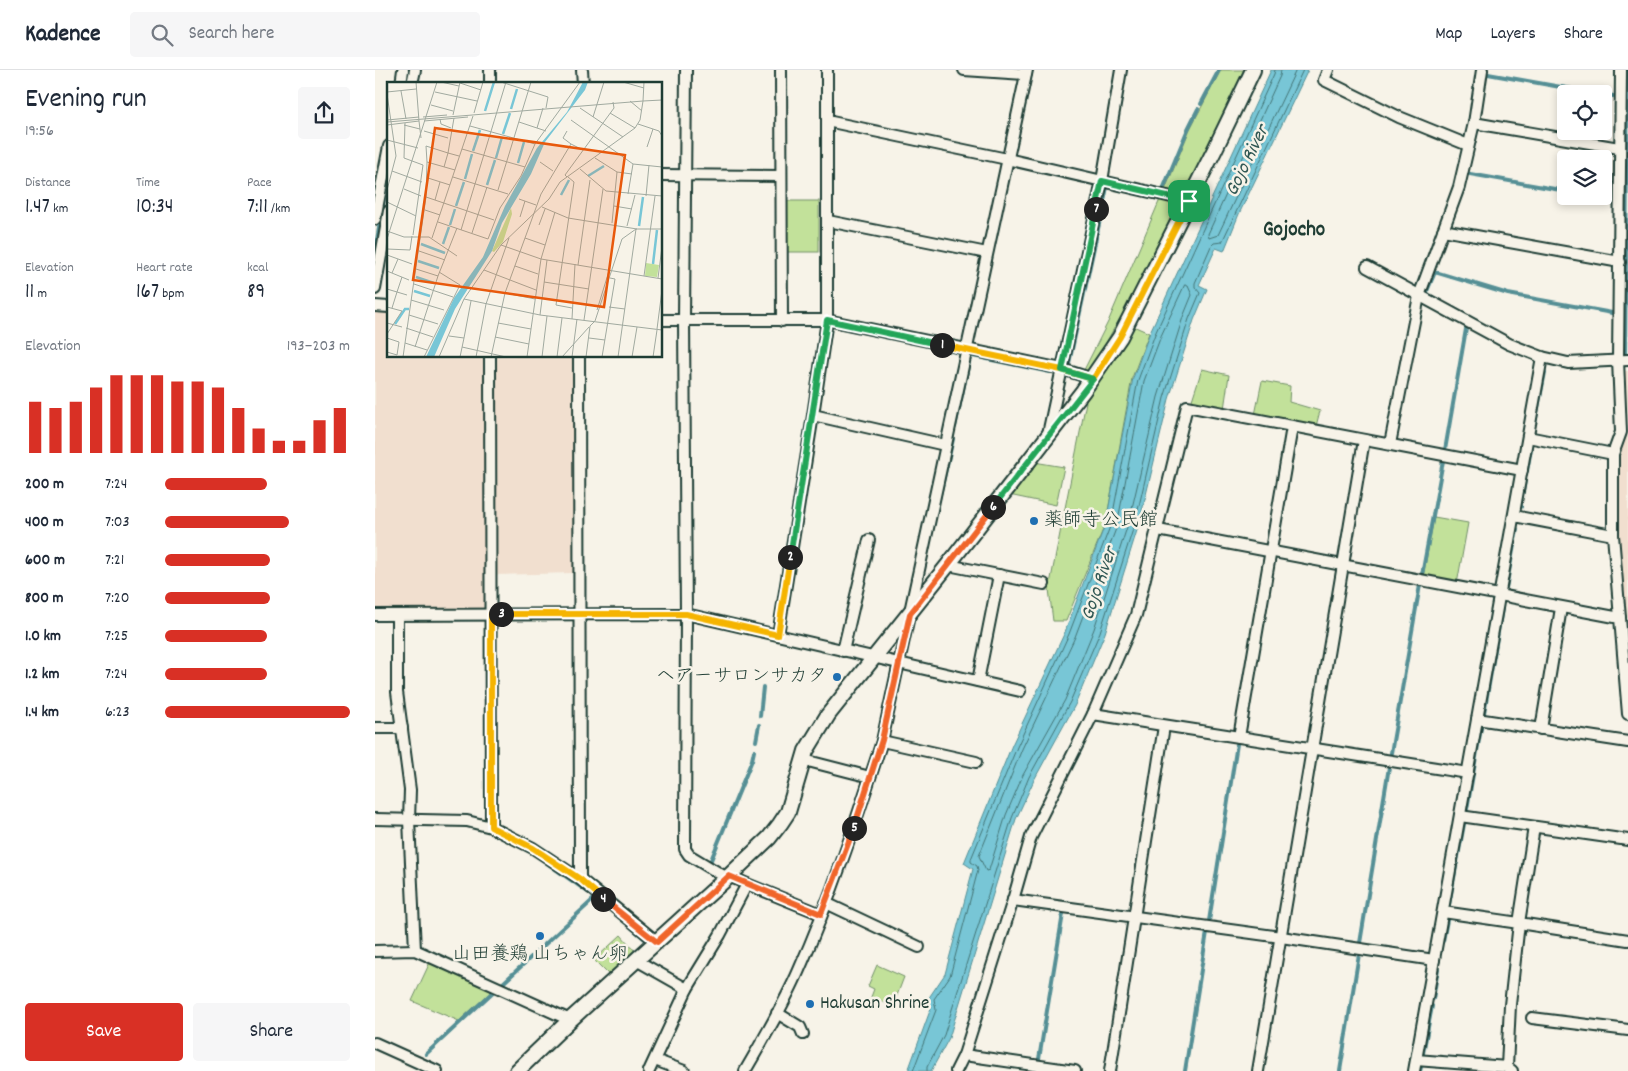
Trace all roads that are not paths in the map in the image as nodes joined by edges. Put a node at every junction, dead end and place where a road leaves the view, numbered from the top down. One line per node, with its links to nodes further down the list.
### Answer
1 (686, 70): 18 (street)
2 (781, 70): 19 (street)
3 (827, 70): 11 (street)
4 (964, 70): 10 (street)
5 (1121, 70): 20 (street)
6 (1253, 70): 21 (main road)
7 (1328, 70): 13 (street)
8 (1482, 70): 12 (street)
9 (1621, 70): 14 (street)
10 (1027, 72): 16 (street)
11 (827, 121): 16 (street); 24 (street)
12 (1474, 123): 13 (street); 14 (street)
13 (1468, 145): 25 (street)
14 (1619, 148): 27 (street)
15 (387, 156): 22 (street)
16 (1007, 159): 20 (street); 26 (street)
17 (663, 175): 18 (street)
18 (685, 175): 19 (street); 32 (street)
19 (781, 176): 34 (street)
20 (1102, 181): 21 (street); 40 (street)
21 (1189, 201): 41 (main road)
22 (375, 218)
23 (387, 221): 29 (street)
24 (827, 221): 26 (street); 33 (street)
25 (1443, 230): 27 (street); 30 (street)
26 (987, 253): 35 (street)
27 (1620, 262): 39 (street)
28 (1367, 267): 30 (street)
29 (375, 289)
30 (1419, 296): 36 (street); 47 (street)
31 (663, 320): 32 (street)
32 (684, 320): 34 (street); 64 (street)
33 (827, 320): 34 (street); 35 (street); 42 (street)
34 (781, 321)
35 (966, 350): 40 (street); 48 (street)
36 (1542, 357): 39 (street); 45 (street)
37 (490, 358): 62 (street)
38 (579, 358): 63 (street)
39 (1623, 360): 49 (street)
40 (1062, 370): 41 (street); 44 (street)
41 (1093, 379): 44 (main road)
42 (813, 415): 48 (street); 69 (street)
43 (1291, 427): 46 (street); 52 (street); 55 (street)
44 (1048, 436): 56 (main road)
45 (1528, 437): 49 (street); 50 (street)
46 (1364, 440): 47 (street); 57 (street)
47 (1390, 444): 50 (street)
48 (945, 445): 65 (street)
49 (1613, 454): 53 (street)
50 (1521, 470): 51 (street)
51 (1514, 516): 53 (street); 60 (street)
52 (1158, 530): 55 (street); 75 (street)
53 (1613, 535): 68 (street)
54 (869, 540): 70 (street)
55 (1270, 552): 57 (street); 82 (street)
56 (949, 565): 58 (street); 65 (main road)
57 (1343, 565): 60 (street); 85 (street)
58 (999, 575): 59 (street); 73 (street)
59 (1044, 584)
60 (1500, 596): 61 (street); 77 (street)
61 (1561, 608): 68 (street); 81 (street)
62 (491, 614): 63 (street); 67 (street); 93 (street)
63 (579, 614): 64 (street); 97 (street)
64 (686, 614): 69 (street); 96 (street)
65 (910, 614): 71 (main road); 72 (street)
66 (375, 615): 67 (street)
67 (397, 615): 80 (street)
68 (1620, 618): 76 (street)
69 (778, 635): 70 (street)
70 (843, 651): 71 (street)
71 (873, 658): 72 (street); 86 (main road)
72 (899, 663): 73 (street); 83 (street)
73 (978, 681): 74 (street)
74 (1020, 691)
75 (1093, 714): 78 (street); 99 (street)
76 (1628, 714)
77 (1477, 719): 81 (street); 88 (street)
78 (1164, 726): 82 (street); 103 (street)
79 (375, 728): 80 (street)
80 (402, 728): 92 (street)
81 (1541, 729): 84 (street)
82 (1239, 737): 85 (street)
83 (882, 740): 87 (street); 89 (street)
84 (1628, 742)
85 (1312, 749): 88 (street); 105 (street)
86 (804, 760): 89 (street); 96 (main road)
87 (976, 762)
88 (1468, 773): 90 (street)
89 (870, 777): 100 (street)
90 (1460, 816): 94 (street); 101 (street)
91 (375, 819): 92 (street)
92 (409, 820): 93 (street); 109 (street)
93 (491, 827): 97 (street)
94 (1534, 827): 95 (street); 104 (street)
95 (1628, 840)
96 (728, 877): 98 (street); 107 (main road)
97 (580, 879): 107 (street)
98 (747, 884): 102 (street); 113 (street)
99 (1013, 900): 103 (street); 120 (street)
100 (826, 903): 102 (street); 108 (street)
101 (1443, 912): 104 (street); 112 (street)
102 (821, 914): 114 (street)
103 (1134, 917): 105 (street); 131 (street)
104 (1519, 923): 106 (street); 123 (street)
105 (1281, 937): 112 (street); 132 (street)
106 (1628, 940)
107 (657, 942): 111 (main road)
108 (919, 947)
109 (415, 950): 110 (street); 116 (street)
110 (375, 951)
111 (636, 960): 113 (street); 116 (main road)
112 (1434, 960): 122 (street)
113 (687, 989): 121 (street)
114 (777, 1013): 118 (street); 128 (street)
115 (1532, 1018): 117 (street)
116 (570, 1020): 125 (main road)
117 (1628, 1030)
118 (803, 1034)
119 (375, 1043): 124 (street)
120 (964, 1056): 129 (street); 130 (street)
121 (655, 1060): 126 (street); 127 (street)
122 (1416, 1060): 123 (street); 133 (street)
123 (1510, 1069)
124 (437, 1071)
125 (517, 1071)
126 (649, 1071)
127 (684, 1071)
128 (745, 1071)
129 (956, 1071)
130 (1075, 1071)
131 (1110, 1071)
132 (1258, 1071)
133 (1413, 1071)

